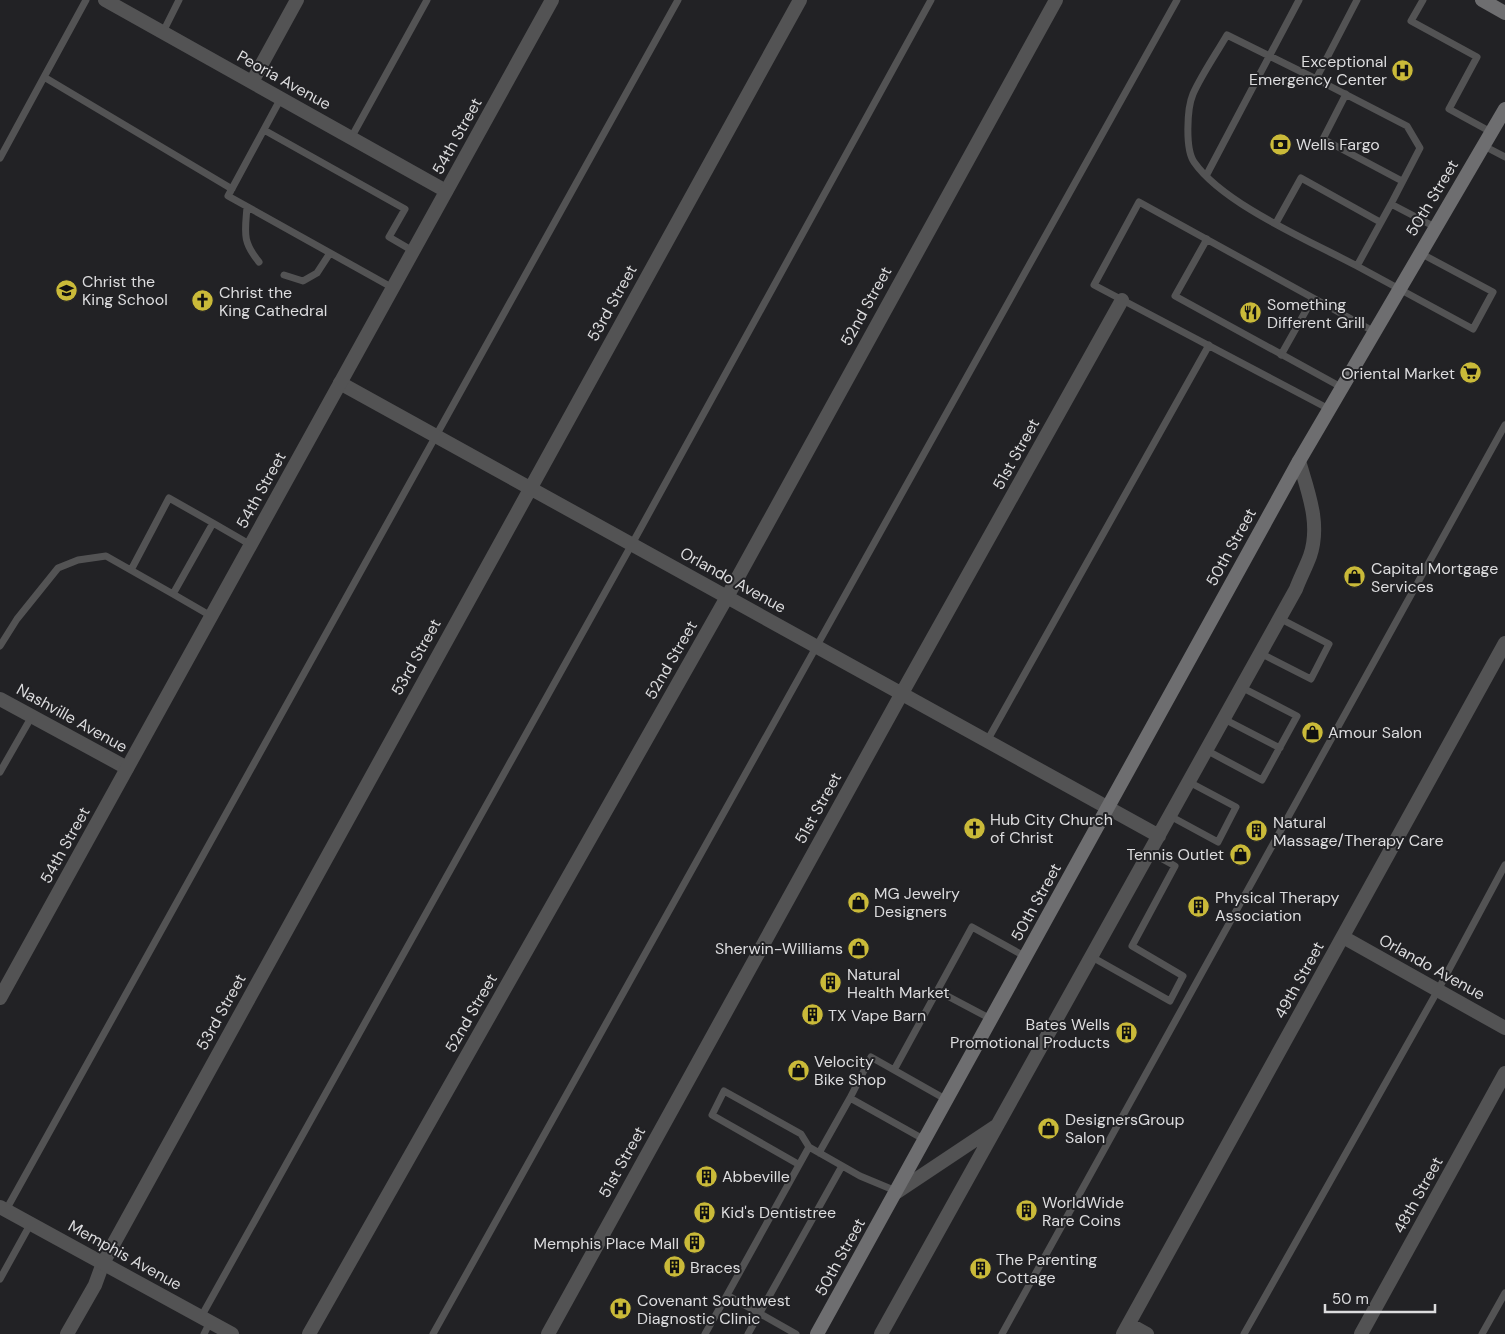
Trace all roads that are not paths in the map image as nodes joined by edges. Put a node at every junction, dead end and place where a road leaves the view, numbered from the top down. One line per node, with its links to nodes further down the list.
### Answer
1 (86, 0): 19 (lane)
2 (105, 0): 17 (street, Peoria Avenue)
3 (179, 0): 17 (lane)
4 (297, 0): 21 (street)
5 (427, 0): 27 (lane)
6 (552, 0): 34 (street, 54th Street)
7 (678, 0): 58 (lane)
8 (800, 0): 60 (street, 53rd Street)
9 (931, 0): 62 (lane)
10 (1056, 0): 66 (street, 52nd Street)
11 (1177, 0): 71 (lane)
12 (1299, 0): 18 (lane)
13 (1357, 0): 20 (lane)
14 (1423, 0): 26 (lane)
15 (1482, 0): 16 (main road)
16 (1505, 13)
17 (162, 32): 21 (street, Peoria Avenue)
18 (1270, 56): 20 (lane); 31 (lane); 31 (lane)
19 (44, 77): 30 (lane); 33 (lane)
20 (1316, 79): 22 (lane)
21 (252, 82): 23 (street, Peoria Avenue)
22 (1346, 94): 32 (lane); 32 (lane)
23 (281, 98): 25 (lane); 27 (street, Peoria Avenue)
24 (1505, 109): 26 (main road, 50th Street)
25 (264, 130): 33 (lane); 41 (lane)
26 (1491, 132): 28 (main road, 50th Street)
27 (351, 138): 34 (street, Peoria Avenue)
28 (1484, 146): 29 (lane); 39 (main road, 50th Street)
29 (1505, 157)
30 (0, 158)
31 (1206, 176): 38 (lane)
32 (1402, 182): 35 (lane)
33 (232, 189): 36 (lane)
34 (446, 191): 41 (street, 54th Street)
35 (1390, 204): 37 (lane); 39 (lane)
36 (248, 207): 42 (lane); 44 (lane)
37 (1380, 222): 38 (lane); 45 (lane)
38 (1276, 223): 45 (lane)
39 (1435, 227): 43 (main road, 50th Street)
40 (1207, 239): 49 (lane); 50 (lane); 53 (lane)
41 (414, 251): 47 (street, 54th Street)
42 (330, 253): 46 (lane); 47 (lane)
43 (1420, 253): 48 (main road, 50th Street); 48 (lane)
44 (259, 262)
45 (1357, 266): 48 (lane)
46 (284, 275)
47 (393, 288): 54 (street, 54th Street)
48 (1398, 289): 51 (main road, 50th Street)
49 (1313, 298): 51 (lane); 53 (lane)
50 (1122, 300): 52 (lane); 74 (street, 51st Street)
51 (1373, 331): 55 (main road, 50th Street)
52 (1209, 346): 56 (lane); 78 (lane)
53 (1281, 355): 55 (lane)
54 (340, 383): 58 (street, Orlando Avenue); 63 (street, 54th Street)
55 (1341, 387): 56 (main road, 50th Street)
56 (1329, 408): 59 (main road, 50th Street)
57 (1505, 425): 127 (lane)
58 (437, 436): 60 (street, Orlando Avenue); 108 (lane)
59 (1299, 461): 68 (street); 84 (main road, 50th Street)
60 (530, 488): 62 (street, Orlando Avenue); 110 (street, 53rd Street)
61 (213, 523): 63 (lane); 64 (lane); 65 (lane)
62 (632, 544): 66 (street, Orlando Avenue); 115 (lane)
63 (250, 545): 67 (street, 54th Street)
64 (131, 570): 65 (lane); 70 (lane)
65 (173, 594): 67 (lane)
66 (727, 597): 71 (street, Orlando Avenue); 119 (street, 52nd Street)
67 (211, 616): 81 (street, 54th Street)
68 (1279, 618): 72 (street); 72 (lane)
69 (1505, 643): 89 (street, 49th Street)
70 (0, 644)
71 (818, 647): 74 (street, Orlando Avenue); 120 (lane)
72 (1260, 652): 73 (street)
73 (1242, 687): 77 (street); 79 (lane)
74 (902, 693): 78 (street, Orlando Avenue); 121 (street, 51st Street)
75 (0, 698): 76 (street, Nashville Avenue)
76 (32, 716): 81 (street, Nashville Avenue); 82 (lane)
77 (1224, 719): 79 (lane); 80 (street)
78 (988, 741): 84 (street, Orlando Avenue)
79 (1280, 748): 80 (lane)
80 (1206, 750): 83 (street)
81 (127, 768): 94 (street, 54th Street)
82 (0, 772)
83 (1189, 782): 85 (street); 85 (lane)
84 (1108, 807): 86 (street, Orlando Avenue); 90 (main road, 50th Street)
85 (1170, 816): 86 (street)
86 (1159, 836): 87 (street)
87 (1150, 852): 91 (street); 91 (lane)
88 (1505, 865): 92 (lane)
89 (1343, 937): 92 (street, Orlando Avenue); 116 (street, 49th Street)
90 (1026, 957): 93 (lane); 95 (main road, 50th Street)
91 (1092, 957): 101 (street)
92 (1438, 990): 96 (street, Orlando Avenue); 129 (lane)
93 (938, 991): 95 (lane); 97 (lane)
94 (0, 998)
95 (991, 1019): 100 (main road, 50th Street)
96 (1505, 1028)
97 (894, 1070): 99 (lane); 100 (lane)
98 (1505, 1073): 130 (street, 48th Street)
99 (850, 1098): 102 (lane); 104 (lane)
100 (947, 1100): 102 (main road, 50th Street)
101 (999, 1124): 107 (street); 126 (street)
102 (925, 1140): 107 (main road, 50th Street)
103 (808, 1147): 104 (lane); 105 (lane); 105 (lane)
104 (819, 1153): 106 (lane)
105 (798, 1164): 113 (lane)
106 (842, 1166): 107 (lane); 114 (lane)
107 (897, 1192): 125 (main road, 50th Street)
108 (3, 1208): 109 (street, Memphis Avenue)
109 (31, 1224): 110 (street, Memphis Avenue); 111 (lane)
110 (103, 1263): 115 (street, Memphis Avenue); 117 (street, 53rd Street)
111 (0, 1280)
112 (1505, 1293): 131 (lane)
113 (727, 1295): 114 (lane); 122 (lane)
114 (760, 1313): 123 (lane); 124 (lane)
115 (205, 1324): 118 (street, Memphis Avenue)
116 (1126, 1329): 128 (street)
117 (67, 1334)
118 (232, 1334)
119 (308, 1334)
120 (433, 1334)
121 (548, 1334)
122 (705, 1334)
123 (748, 1334)
124 (796, 1334)
125 (817, 1334)
126 (881, 1334)
127 (1002, 1334)
128 (1146, 1334)
129 (1244, 1334)
130 (1361, 1334)
131 (1482, 1334)

